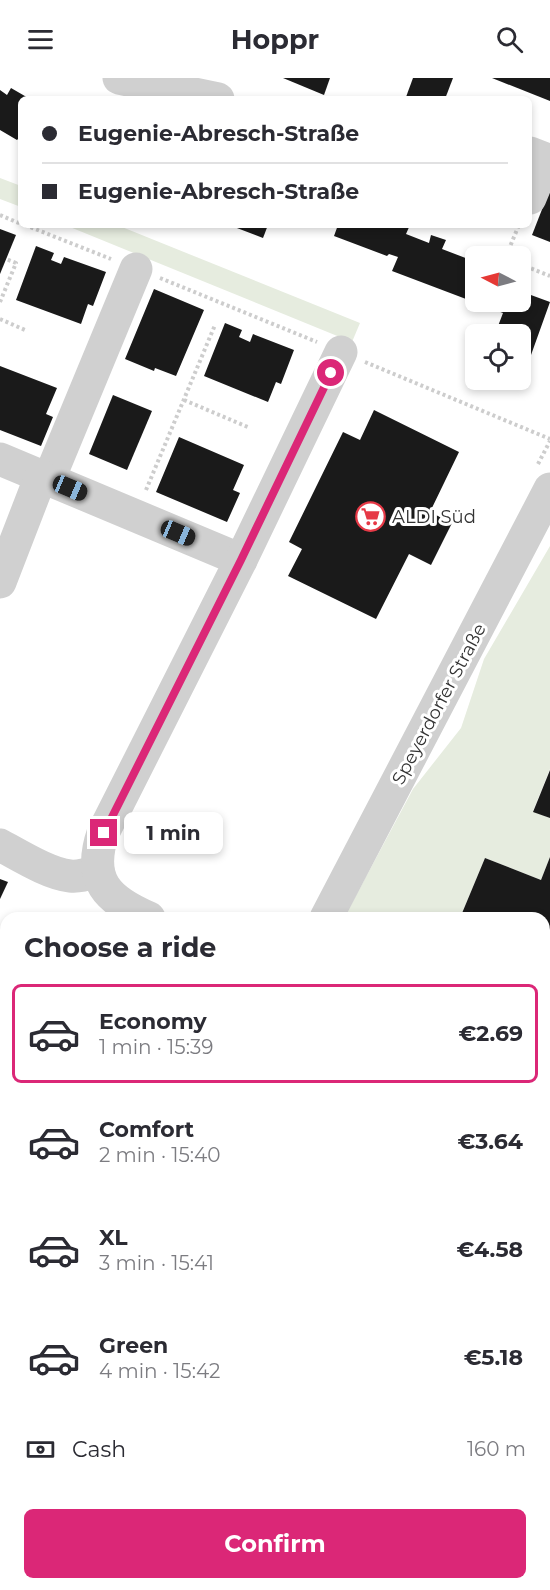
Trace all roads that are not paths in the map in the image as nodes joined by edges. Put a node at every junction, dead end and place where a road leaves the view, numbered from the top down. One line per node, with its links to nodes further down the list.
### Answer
1 (119, 78): 3 (street)
2 (233, 78): 4 (street)
3 (204, 96)
4 (225, 96)
5 (532, 154): 6 (street)
6 (532, 193)
7 (136, 269): 10 (street)
8 (336, 363): 12 (street)
9 (0, 459): 10 (street)
10 (45, 478): 12 (street); 13 (street)
11 (550, 489): 17 (street, Speyerdorfer Straße)
12 (241, 560): 15 (street)
13 (0, 582)
14 (0, 845): 15 (street)
15 (98, 871): 16 (street)
16 (134, 912)
17 (329, 912)

